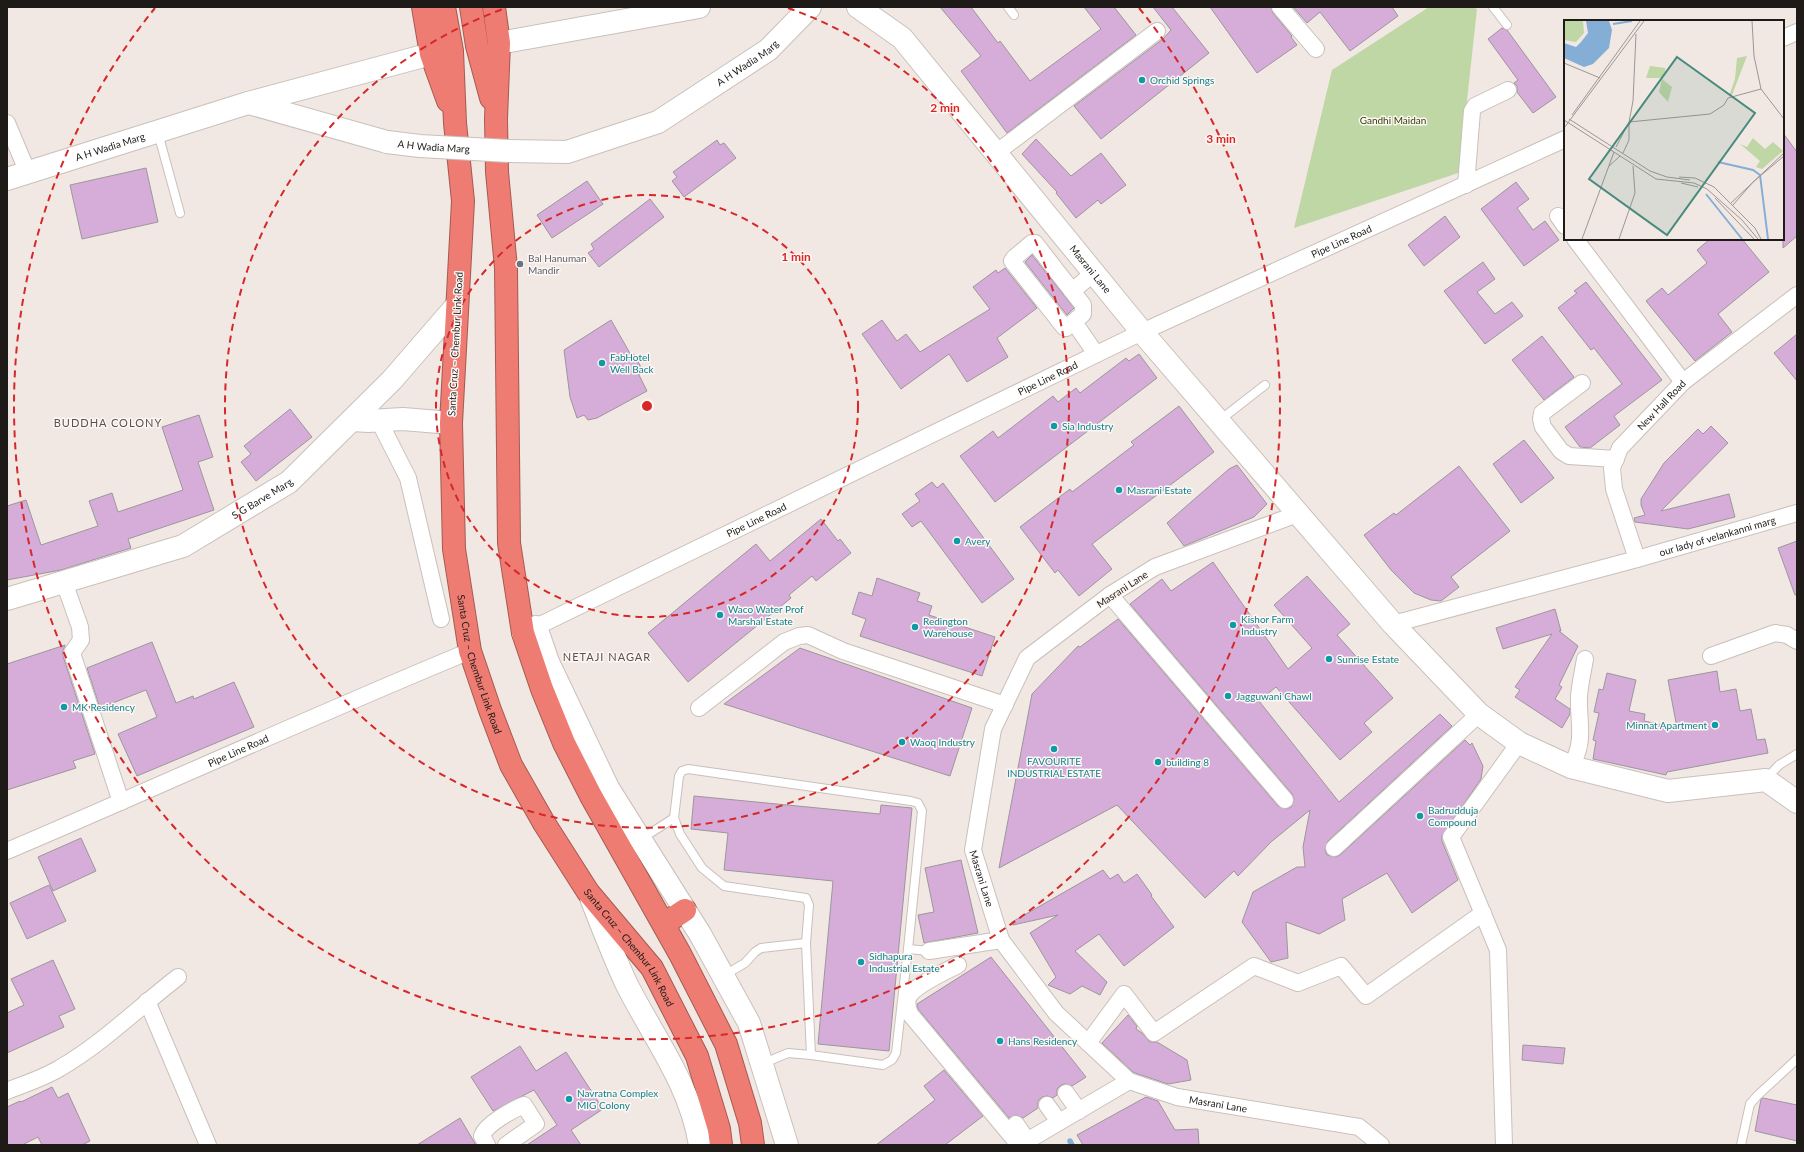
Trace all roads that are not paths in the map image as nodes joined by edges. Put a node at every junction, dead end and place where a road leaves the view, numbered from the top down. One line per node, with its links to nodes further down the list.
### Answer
1 (423, 7): 18 (highway)
2 (444, 7): 18 (highway)
3 (471, 7): 21 (highway)
4 (494, 7): 16 (highway)
5 (699, 7): 16 (street)
6 (810, 7): 20 (street, A H Wadia Marg, bridge)
7 (858, 7): 25 (street, Masrani Lane)
8 (1008, 7): 11 (lane)
9 (1280, 7): 17 (street)
10 (1493, 7): 12 (lane)
11 (1014, 15)
12 (1507, 25)
13 (1157, 31): 25 (street)
14 (1797, 32): 15 (street)
15 (1784, 38)
16 (500, 43): 21 (highway)
17 (1316, 49)
18 (441, 52): 20 (street); 34 (highway, Santa Cruz – Chembur Link Road)
19 (1508, 90): 28 (street)
20 (248, 103): 23 (street, A H Wadia Marg)
21 (496, 118): 54 (highway)
22 (7, 123): 26 (street)
23 (157, 132): 26 (street, A H Wadia Marg); 29 (lane)
24 (1564, 139): 28 (street, Pipe Line Road)
25 (996, 153): 31 (street, Masrani Lane)
26 (28, 173): 27 (street, A H Wadia Marg)
27 (7, 179)
28 (1466, 185): 36 (street, Pipe Line Road)
29 (180, 213)
30 (1576, 240): 38 (street)
31 (1094, 273): 32 (street); 36 (street, Masrani Lane)
32 (1072, 291): 35 (street); 35 (street)
33 (1797, 295): 38 (street, New Hall Road)
34 (457, 305): 41 (street, S G Barve Marg); 44 (highway, Santa Cruz – Chembur Link Road)
35 (1074, 322): 37 (street)
36 (1142, 332): 37 (street, Pipe Line Road); 42 (street, Masrani Lane)
37 (1096, 354): 54 (street, Pipe Line Road)
38 (1683, 382): 45 (street, New Hall Road)
39 (1582, 383): 45 (street)
40 (1265, 385): 42 (lane)
41 (352, 420): 43 (street); 49 (street, S G Barve Marg)
42 (1219, 420): 46 (street, Masrani Lane)
43 (379, 421): 44 (street); 52 (street)
44 (451, 423): 56 (highway, Santa Cruz – Chembur Link Road)
45 (1616, 459): 48 (street, New Hall Road)
46 (1300, 513): 50 (street, Masrani Lane); 53 (street)
47 (1797, 514): 48 (street, our lady of velankanni marg)
48 (1637, 559): 53 (street, our lady of velankanni marg)
49 (64, 582): 51 (street, S G Barve Marg); 67 (street)
50 (1110, 595): 59 (street, Masrani Lane); 66 (street)
51 (7, 599)
52 (441, 619)
53 (1393, 624): 61 (street)
54 (530, 630): 70 (street); 76 (highway)
55 (1797, 641): 57 (street)
56 (470, 651): 67 (street, Pipe Line Road); 73 (highway, Santa Cruz – Chembur Link Road)
57 (1711, 656)
58 (1585, 659): 64 (street)
59 (1005, 705): 60 (street); 77 (street, Masrani Lane)
60 (699, 708)
61 (1479, 714): 62 (street); 71 (street)
62 (1519, 743): 64 (street); 75 (street)
63 (1797, 754): 65 (lane)
64 (1571, 767): 65 (street)
65 (1766, 780): 68 (street)
66 (1285, 800)
67 (122, 802): 72 (street, Pipe Line Road)
68 (1797, 802)
69 (674, 818): 70 (lane); 78 (lane); 79 (lane)
70 (641, 840): 74 (street)
71 (1334, 848)
72 (7, 851)
73 (588, 892): 99 (street); 100 (highway, Santa Cruz – Chembur Link Road)
74 (685, 910): 76 (highway); 81 (street)
75 (1483, 913): 84 (street); 104 (street)
76 (664, 924): 101 (highway)
77 (1001, 940): 80 (street); 84 (street, Masrani Lane)
78 (806, 943): 81 (lane); 85 (lane)
79 (908, 949): 80 (lane); 85 (lane)
80 (936, 950): 95 (street)
81 (723, 976): 87 (street)
82 (178, 977): 83 (street)
83 (147, 1001): 89 (street); 96 (street)
84 (1088, 1043): 88 (street, Masrani Lane)
85 (811, 1055): 87 (lane)
86 (1797, 1059): 105 (lane)
87 (762, 1064): 102 (street)
88 (1129, 1081): 92 (street); 103 (street, Masrani Lane)
89 (7, 1091)
90 (1066, 1093): 92 (street)
91 (1047, 1105): 93 (street)
92 (1079, 1111): 93 (street)
93 (1059, 1122): 95 (street)
94 (1016, 1124): 95 (street)
95 (1022, 1143)
96 (208, 1145)
97 (486, 1145): 98 (street)
98 (506, 1145)
99 (700, 1145)
100 (721, 1145)
101 (753, 1145)
102 (787, 1145)
103 (1381, 1145)
104 (1504, 1145)
105 (1741, 1145)

